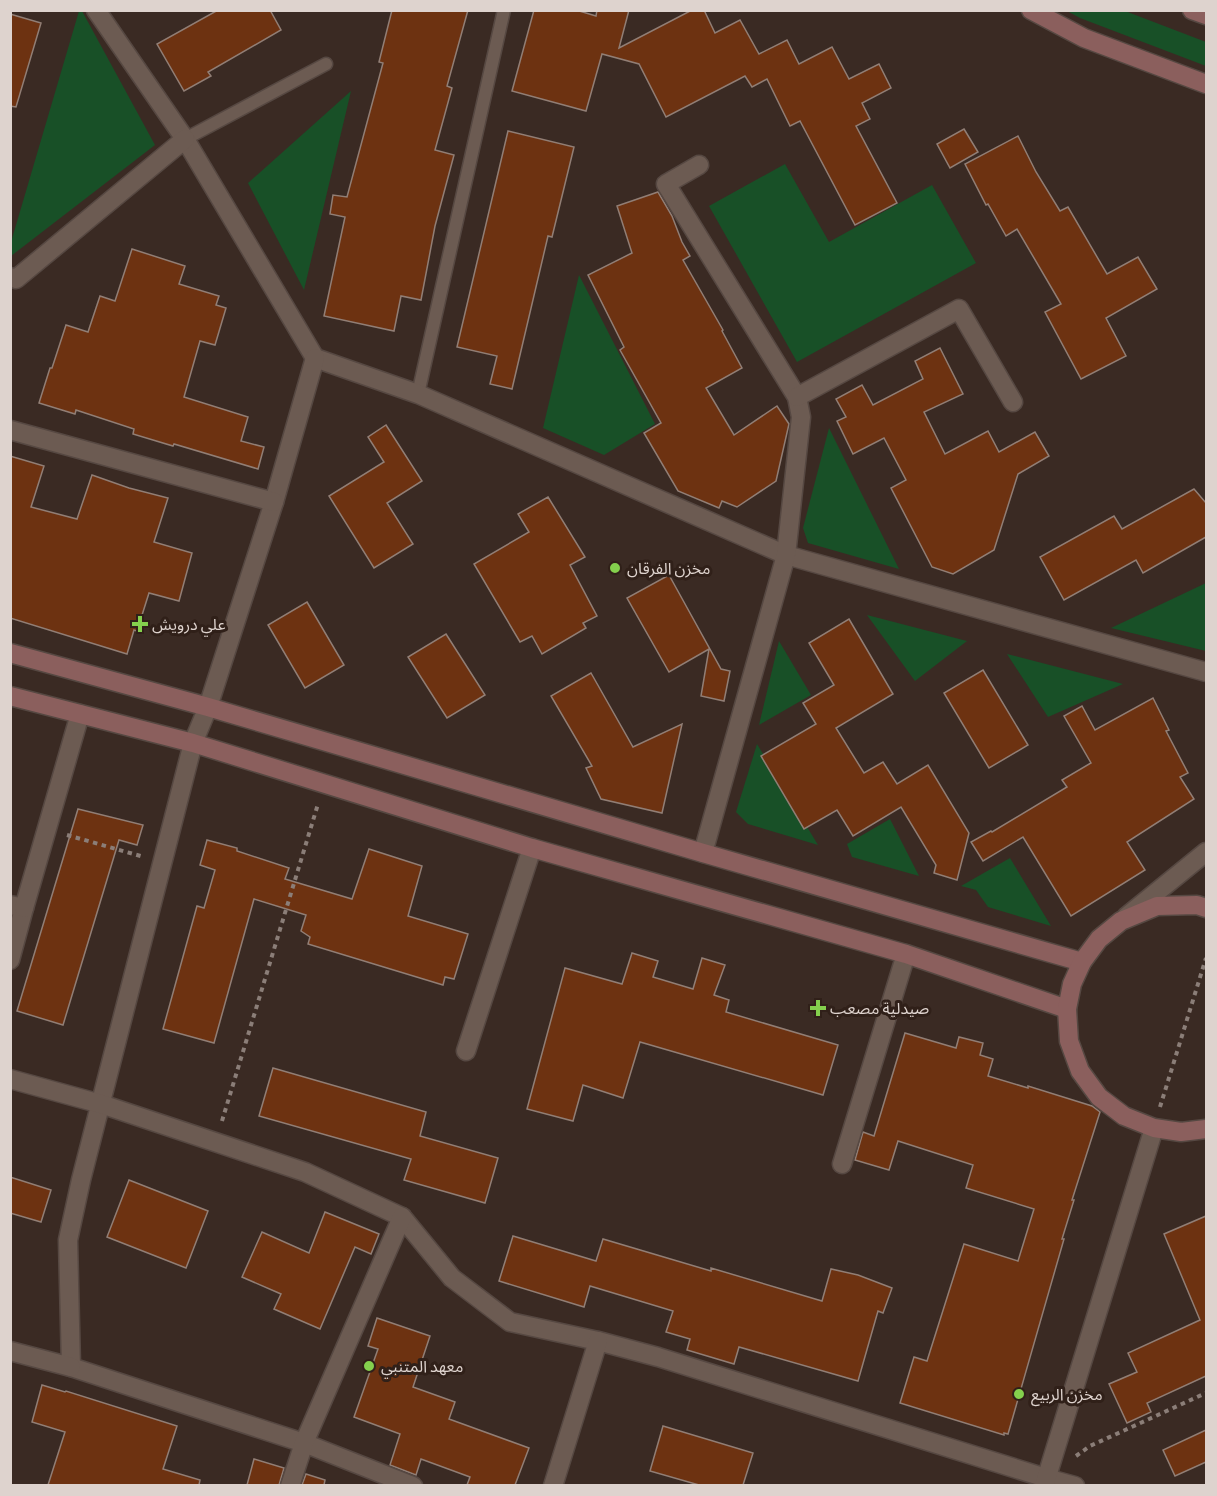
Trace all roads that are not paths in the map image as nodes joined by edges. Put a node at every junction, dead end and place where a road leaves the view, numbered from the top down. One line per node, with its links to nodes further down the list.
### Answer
1 (96, 10): 8 (street)
2 (504, 10): 12 (lane)
3 (1031, 10): 7 (main road)
4 (1192, 10): 5 (main road)
5 (1206, 15)
6 (326, 64): 8 (lane)
7 (1206, 84)
8 (185, 139): 10 (street); 11 (street)
9 (699, 165): 13 (street)
10 (10, 277)
11 (315, 358): 12 (street); 16 (street)
12 (418, 394): 17 (street)
13 (797, 397): 14 (street); 17 (street)
14 (1013, 402)
15 (10, 430): 16 (street)
16 (274, 502): 21 (street)
17 (786, 555): 19 (street); 26 (street)
18 (10, 653): 21 (main road)
19 (1206, 672)
20 (10, 696): 22 (main road)
21 (208, 707): 23 (street); 26 (main road)
22 (80, 714): 23 (main road); 27 (street)
23 (193, 743): 24 (main road); 36 (street)
24 (532, 848): 30 (main road); 34 (street)
25 (1206, 852): 29 (street)
26 (703, 853): 32 (main road)
27 (17, 906): 31 (street)
28 (1206, 908): 29 (main road)
29 (1121, 921): 32 (main road)
30 (906, 954): 33 (main road); 39 (street)
31 (10, 960)
32 (1082, 962): 33 (main road)
33 (1067, 1009): 37 (main road)
34 (466, 1051)
35 (10, 1079): 36 (street)
36 (101, 1104): 40 (street); 43 (street)
37 (1154, 1128): 38 (main road); 45 (street)
38 (1206, 1129)
39 (842, 1164)
40 (402, 1217): 41 (street); 44 (street)
41 (598, 1341): 45 (street); 48 (street)
42 (10, 1351): 43 (street)
43 (71, 1367): 44 (street)
44 (304, 1443): 46 (street); 47 (street)
45 (1045, 1482): 49 (street)
46 (290, 1485)
47 (413, 1485)
48 (553, 1485)
49 (1075, 1485)

